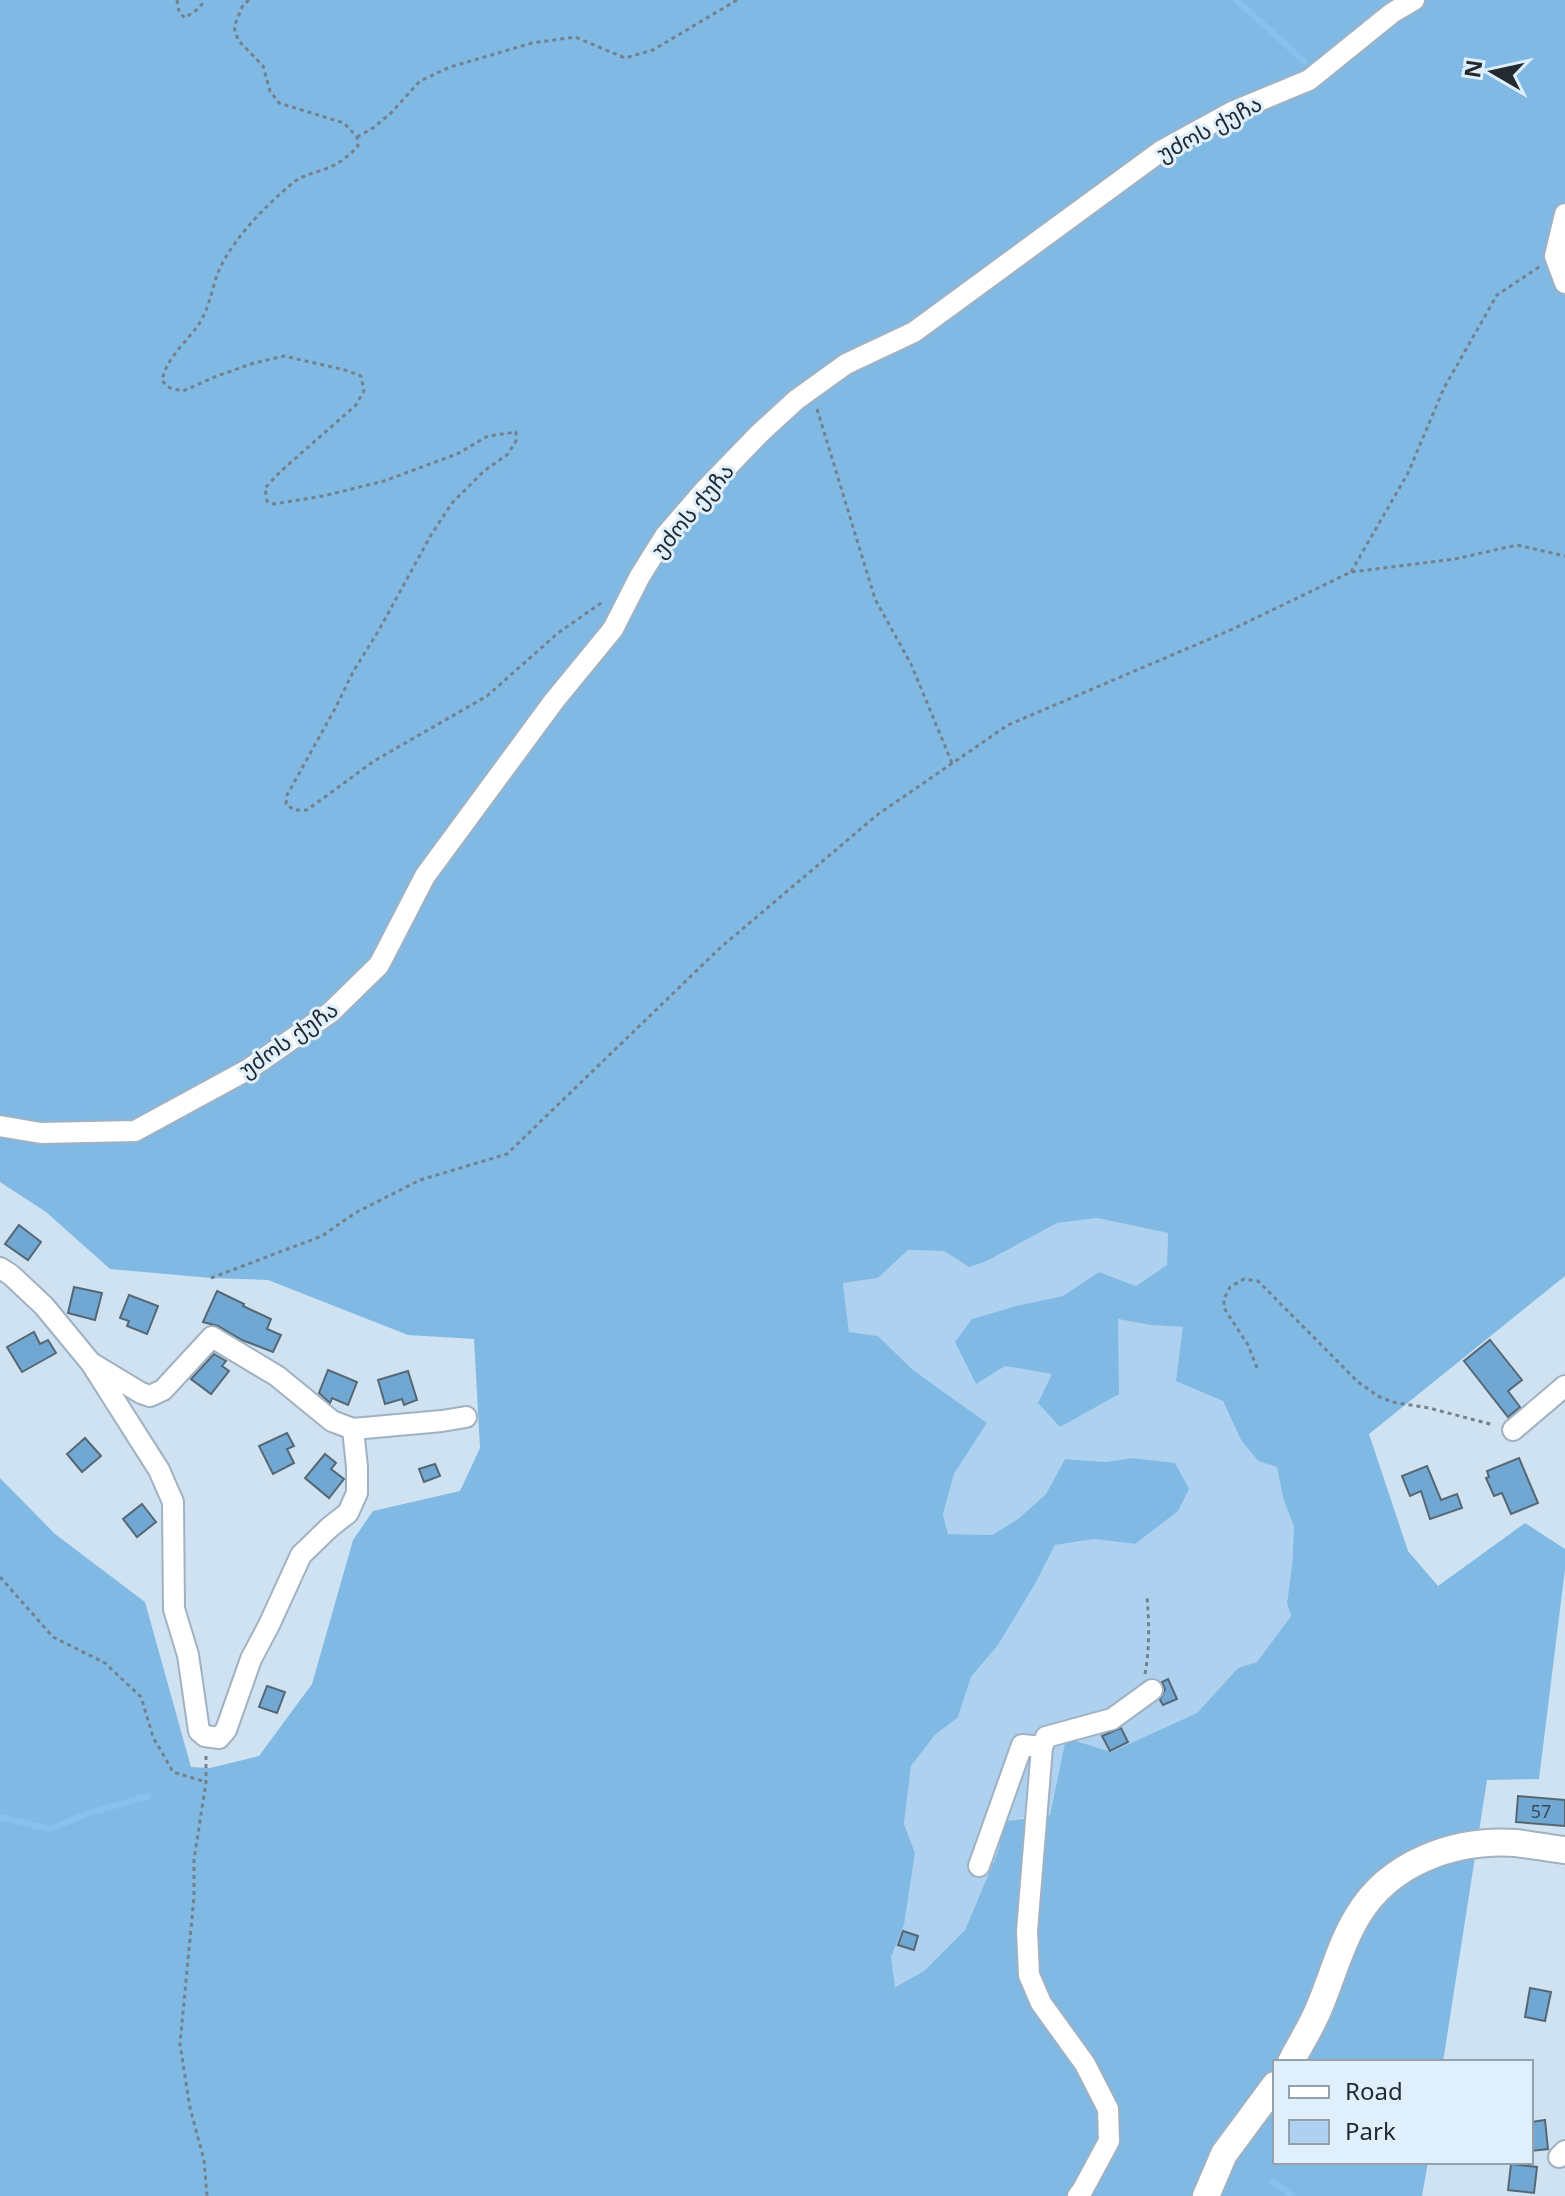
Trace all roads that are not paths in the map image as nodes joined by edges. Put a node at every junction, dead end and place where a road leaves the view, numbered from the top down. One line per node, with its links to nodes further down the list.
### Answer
1 (1414, 0): 4 (street, უძოს ქუჩა)
2 (1565, 214): 3 (street)
3 (1565, 283)
4 (0, 1126)
5 (0, 1268): 6 (street)
6 (91, 1363): 9 (street); 9 (street)
7 (1565, 1386): 10 (street)
8 (466, 1417): 9 (street)
9 (353, 1429)
10 (1513, 1430)
11 (1144, 1695): 12 (street)
12 (1042, 1747): 14 (street); 17 (street)
13 (1565, 1850): 15 (main road)
14 (979, 1866)
15 (1292, 2060)
16 (1273, 2088): 18 (main road)
17 (1078, 2196)
18 (1206, 2196)

